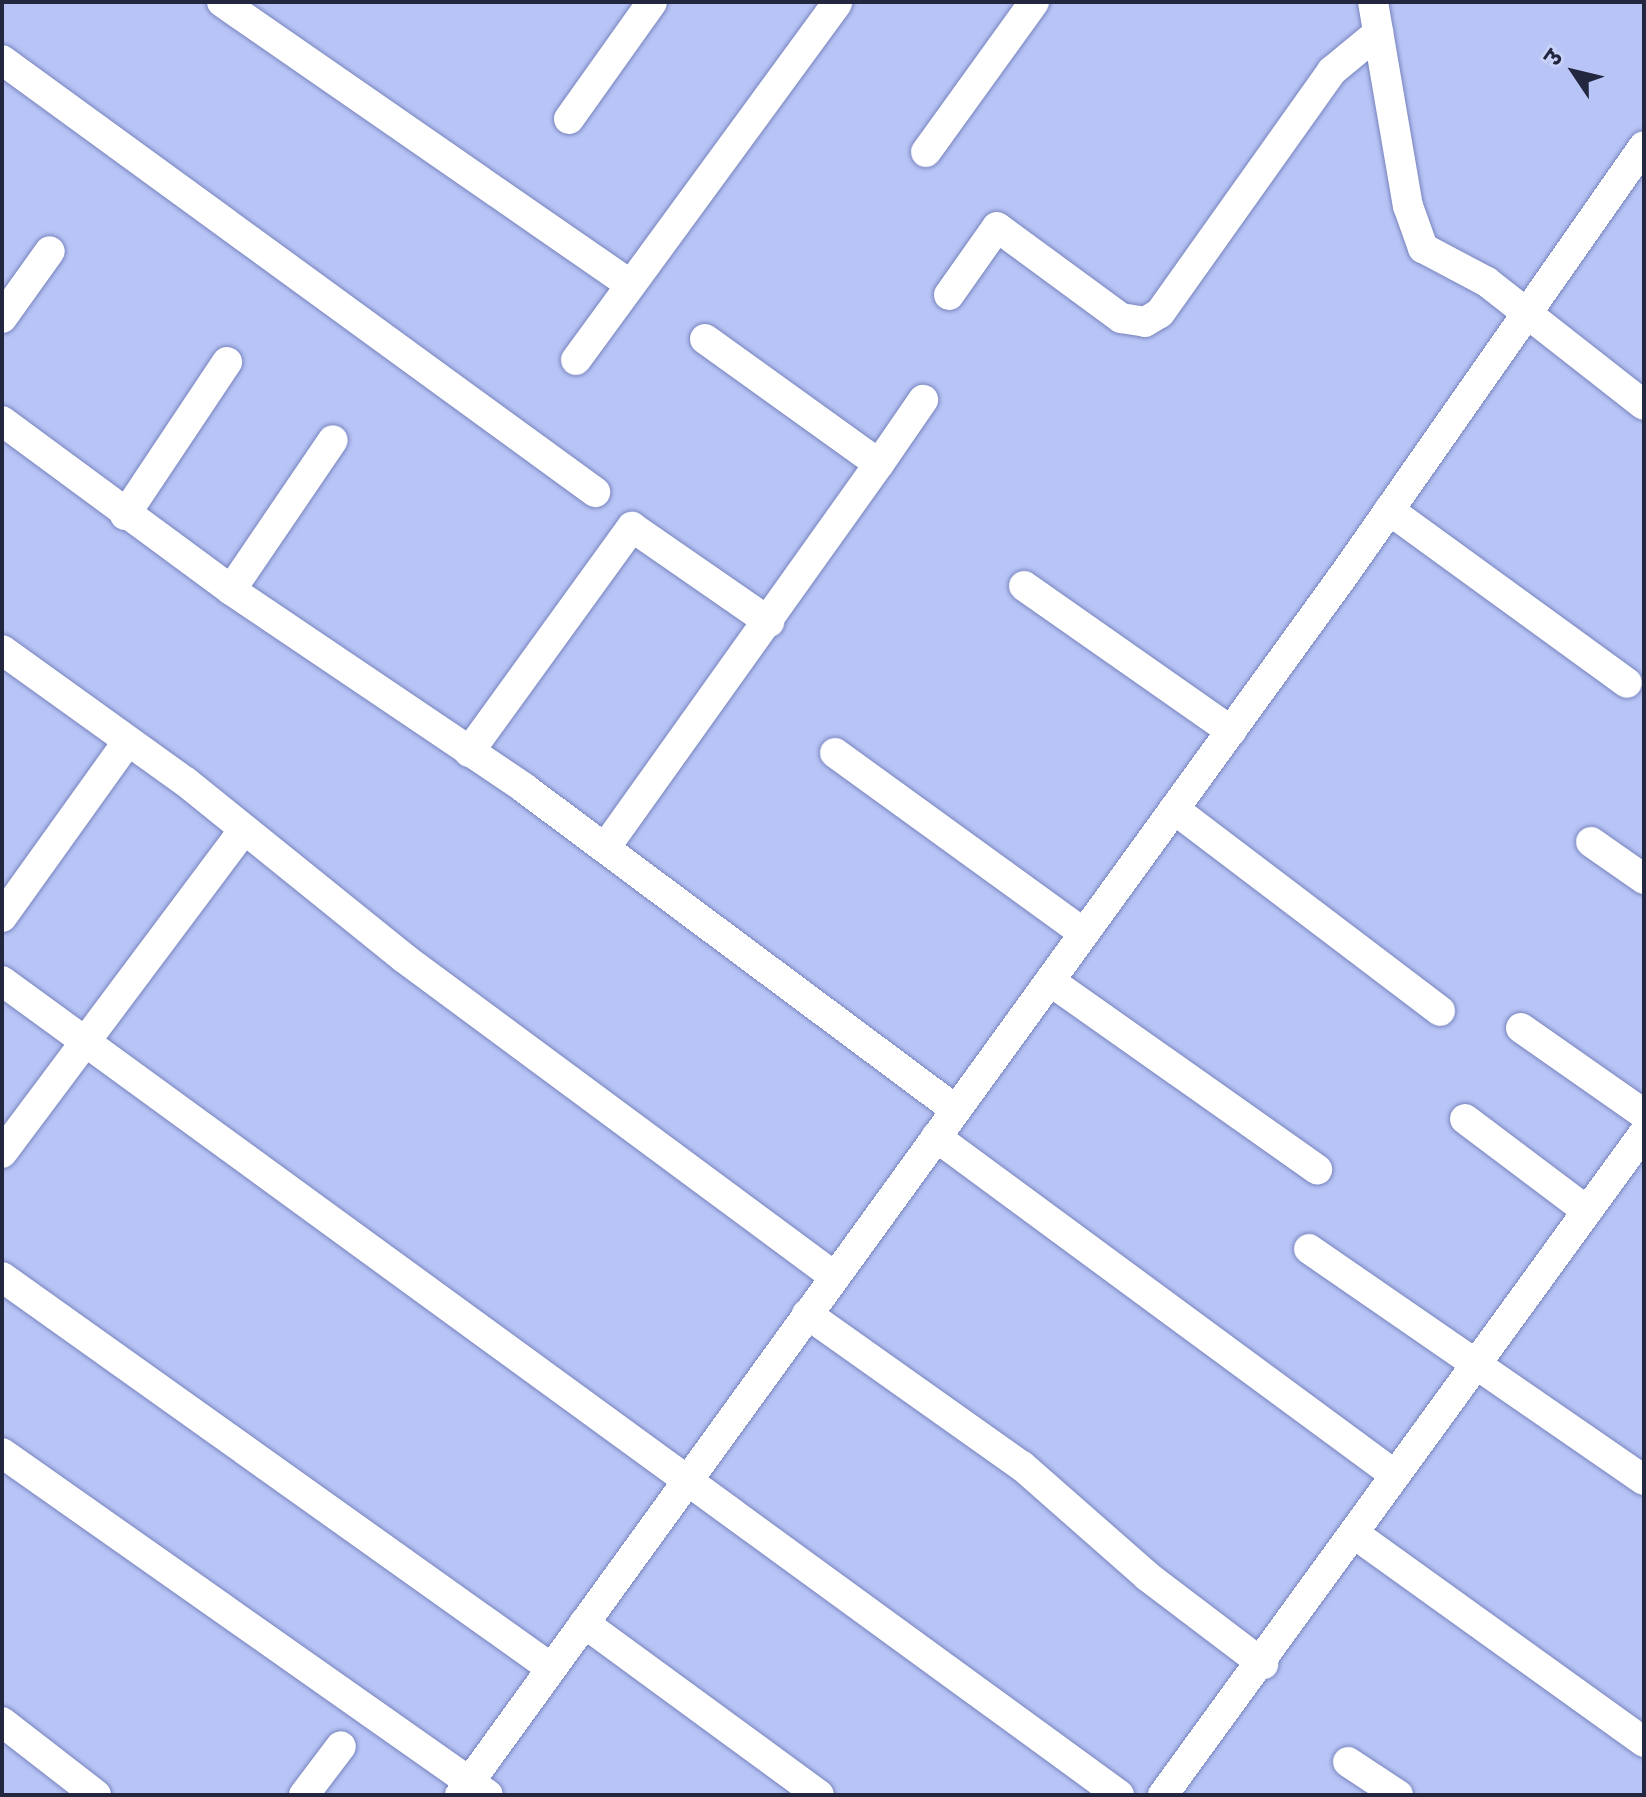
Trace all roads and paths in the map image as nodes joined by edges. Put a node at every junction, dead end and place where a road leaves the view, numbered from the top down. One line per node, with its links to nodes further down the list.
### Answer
1 (222, 2): 12 (street)
2 (652, 2): 8 (street)
3 (1034, 2): 10 (street)
4 (1373, 2): 6 (street)
5 (837, 3): 12 (street)
6 (1378, 33): 13 (street); 15 (street)
7 (2, 60): 24 (street)
8 (569, 119)
9 (1644, 146): 15 (street)
10 (926, 152)
11 (50, 251): 14 (street)
12 (631, 285): 17 (street)
13 (949, 295)
14 (2, 318)
15 (1524, 318): 20 (street); 25 (street)
16 (705, 339): 23 (street)
17 (576, 360)
18 (227, 362): 26 (street)
19 (923, 400): 23 (street)
20 (1644, 405)
21 (2, 421): 26 (street)
22 (333, 440): 28 (street)
23 (879, 464): 29 (street)
24 (595, 492)
25 (1389, 510): 31 (street); 32 (street)
26 (125, 515): 28 (street)
27 (1024, 586): 32 (street)
28 (231, 590): 34 (street)
29 (769, 622): 34 (street); 39 (street)
30 (2, 650): 33 (street)
31 (1627, 683)
32 (1231, 731): 36 (street)
33 (128, 741): 37 (street); 41 (street)
34 (469, 752): 39 (street)
35 (835, 753): 42 (street)
36 (1174, 809): 42 (street); 45 (street)
37 (244, 830): 47 (street); 58 (street)
38 (1591, 842): 40 (street)
39 (605, 848): 48 (street)
40 (1644, 879)
41 (2, 917)
42 (1084, 933): 44 (street)
43 (2, 981): 47 (street)
44 (1050, 981): 48 (street); 54 (street)
45 (1440, 1011)
46 (1521, 1028): 49 (street)
47 (82, 1041): 53 (street); 63 (street)
48 (956, 1110): 52 (street)
49 (1644, 1114)
50 (1465, 1119): 55 (street)
51 (1644, 1133): 55 (street)
52 (936, 1137): 58 (street); 62 (street)
53 (2, 1153)
54 (1317, 1169)
55 (1587, 1211): 60 (street)
56 (1309, 1249): 60 (street)
57 (2, 1277): 68 (street)
58 (835, 1277): 59 (street)
59 (807, 1314): 63 (street); 67 (street)
60 (1475, 1362): 62 (street); 64 (street)
61 (2, 1453): 73 (street)
62 (1395, 1475): 65 (street)
63 (689, 1478): 66 (street); 77 (street)
64 (1644, 1480)
65 (1356, 1535): 67 (street); 70 (street)
66 (584, 1623): 68 (street); 76 (street)
67 (1263, 1664): 78 (street)
68 (551, 1668): 73 (street)
69 (2, 1722): 74 (street)
70 (1644, 1742)
71 (341, 1746): 75 (street)
72 (1348, 1762): 79 (street)
73 (472, 1791)
74 (96, 1795)
75 (304, 1795)
76 (819, 1795)
77 (1119, 1795)
78 (1163, 1795)
79 (1398, 1795)

